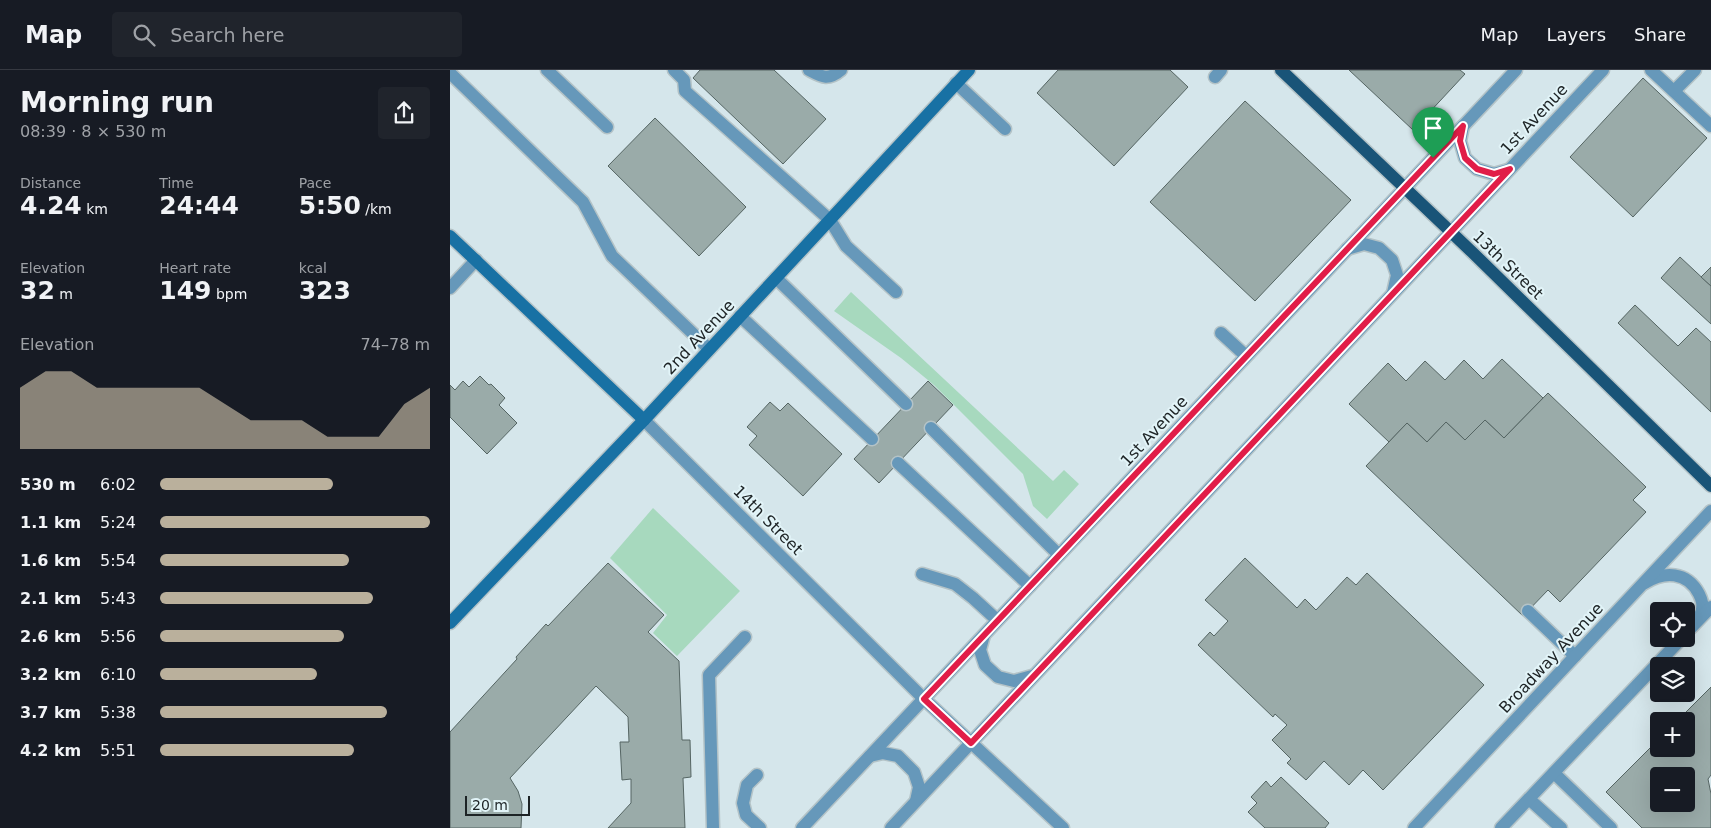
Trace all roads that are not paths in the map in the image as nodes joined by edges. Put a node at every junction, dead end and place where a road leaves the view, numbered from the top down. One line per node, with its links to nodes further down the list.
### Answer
1 (547, 70): 16 (street)
2 (674, 70): 20 (street)
3 (809, 70): 4 (street)
4 (841, 70)
5 (969, 70): 12 (main road, 2nd Avenue)
6 (1281, 70): 19 (main road, 13th Street)
7 (1516, 70): 14 (street, 1st Avenue)
8 (1603, 70): 18 (street, 1st Avenue)
9 (1651, 70): 13 (street)
10 (1694, 70): 13 (street)
11 (450, 73): 31 (street)
12 (956, 83): 17 (street); 20 (main road, 2nd Avenue)
13 (1674, 92): 15 (street)
14 (1463, 126): 18 (street, 1st Avenue); 19 (street, 1st Avenue)
15 (1711, 126)
16 (607, 127)
17 (1005, 129)
18 (1510, 169): 21 (street, 1st Avenue)
19 (1405, 188): 21 (main road, 13th Street); 23 (street, 1st Avenue)
20 (830, 220): 25 (main road, 2nd Avenue); 27 (street)
21 (1451, 232): 28 (street, 1st Avenue); 38 (main road, 13th Street)
22 (450, 236): 24 (main road, 14th Street)
23 (1347, 249): 28 (street); 32 (street, 1st Avenue)
24 (476, 260): 26 (street); 34 (main road, 14th Street)
25 (776, 278): 29 (main road, 2nd Avenue); 33 (street)
26 (450, 288)
27 (896, 292)
28 (1393, 293): 53 (street, 1st Avenue)
29 (740, 316): 31 (main road, 2nd Avenue); 36 (street)
30 (1221, 333): 32 (street)
31 (709, 349): 34 (main road, 2nd Avenue)
32 (1246, 356): 40 (street, 1st Avenue)
33 (906, 404)
34 (644, 420): 48 (main road, 2nd Avenue); 54 (street, 14th Street)
35 (931, 428): 40 (street)
36 (872, 439)
37 (898, 463): 42 (street)
38 (1711, 486)
39 (1711, 511): 43 (street, Broadway Avenue)
40 (1059, 556): 42 (street, 1st Avenue)
41 (922, 574): 46 (street)
42 (1030, 586): 46 (street, 1st Avenue)
43 (1641, 586): 47 (street); 52 (street, Broadway Avenue)
44 (1711, 607): 47 (street)
45 (1528, 611): 52 (street)
46 (998, 620): 49 (street, 1st Avenue)
47 (1696, 622)
48 (450, 623)
49 (984, 635): 53 (street); 54 (street, 1st Avenue)
50 (745, 637): 61 (street)
51 (1673, 647): 57 (street)
52 (1575, 656): 66 (street, Broadway Avenue)
53 (1035, 675): 55 (street, 1st Avenue)
54 (924, 699): 55 (street, 14th Street); 56 (street, 1st Avenue)
55 (971, 743): 60 (street, 1st Avenue); 65 (street, 14th Street)
56 (869, 757): 60 (street); 63 (street, 1st Avenue)
57 (1554, 773): 59 (street); 69 (street)
58 (757, 775): 62 (street)
59 (1530, 799): 67 (street); 68 (street)
60 (916, 801): 64 (street, 1st Avenue)
61 (713, 824)
62 (760, 828)
63 (802, 828)
64 (891, 828)
65 (1063, 828)
66 (1414, 828)
67 (1502, 828)
68 (1561, 828)
69 (1611, 828)

